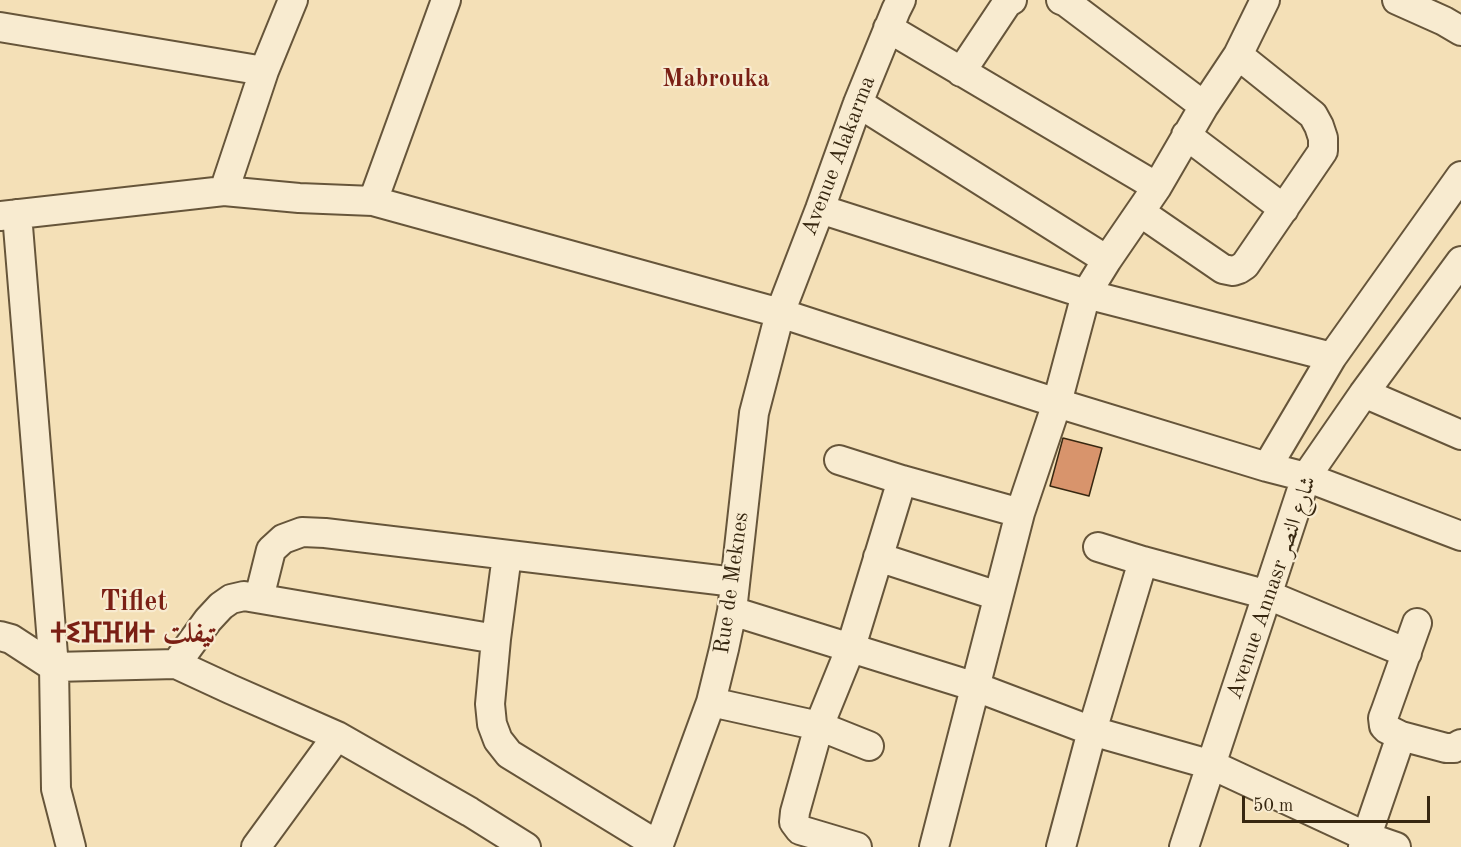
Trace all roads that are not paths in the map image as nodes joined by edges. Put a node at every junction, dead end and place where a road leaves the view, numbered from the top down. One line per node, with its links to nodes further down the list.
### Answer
1 (292, 0): 11 (street)
2 (446, 0): 19 (street)
3 (1012, 0): 12 (street)
4 (1061, 0): 14 (street)
5 (1265, 0): 10 (street)
6 (1397, 0): 9 (street)
7 (891, 10): 12 (street); 13 (street, Avenue Alakarma)
8 (0, 27): 11 (street)
9 (1461, 31)
10 (1238, 56): 14 (street); 21 (street)
11 (264, 70): 18 (street)
12 (961, 72): 17 (street)
13 (858, 104): 20 (street, Avenue Alakarma); 24 (street)
14 (1204, 106): 15 (street)
15 (1186, 135): 17 (street); 21 (street)
16 (1461, 176): 28 (street, Avenue Annasr شارع النصر)
17 (1157, 187): 22 (street)
18 (224, 191): 19 (street); 23 (street)
19 (373, 201): 27 (street)
20 (820, 209): 26 (street); 27 (street, Avenue Alakarma)
21 (1284, 209): 22 (street)
22 (1140, 212): 24 (street)
23 (9, 215): 53 (street)
24 (1107, 260): 26 (street)
25 (1461, 261): 29 (street, Avenue Annasr شارع النصر)
26 (1086, 294): 28 (street); 30 (street)
27 (780, 313): 30 (street); 42 (street, Rue de Meknes)
28 (1332, 357): 33 (street, Avenue Annasr شارع النصر)
29 (1364, 393): 31 (street); 34 (street, Avenue Annasr شارع النصر)
30 (1057, 404): 33 (street); 36 (street)
31 (1461, 435)
32 (839, 460): 35 (street)
33 (1267, 467): 34 (street)
34 (1306, 477): 37 (street); 43 (street, Avenue Annasr شارع النصر)
35 (902, 480): 36 (street); 40 (street)
36 (1020, 513): 44 (street)
37 (1461, 536)
38 (1098, 547): 41 (street)
39 (507, 555): 42 (street); 45 (street); 49 (street)
40 (878, 557): 44 (street); 50 (street)
41 (1143, 561): 43 (street); 57 (street)
42 (735, 582): 46 (street, Rue de Meknes)
43 (1268, 595): 51 (street); 62 (street, Avenue Annasr شارع النصر)
44 (998, 596): 54 (street)
45 (259, 598): 49 (street); 52 (street)
46 (732, 611): 50 (street); 55 (street, Rue de Meknes)
47 (1417, 623): 51 (street)
48 (0, 636): 53 (street)
49 (496, 639): 67 (street)
50 (851, 647): 54 (street); 56 (street)
51 (1407, 652): 59 (street)
52 (176, 664): 53 (street); 58 (street)
53 (54, 667): 64 (street)
54 (976, 687): 57 (street); 69 (street)
55 (711, 702): 56 (street); 67 (street, Rue de Meknes)
56 (819, 726): 61 (street); 68 (street)
57 (1092, 730): 62 (street); 70 (street)
58 (337, 736): 65 (street); 66 (street)
59 (1401, 736): 60 (street); 63 (street)
60 (1461, 744)
61 (868, 746)
62 (1212, 765): 63 (street); 71 (street, Avenue Annasr شارع النصر)
63 (1365, 842): 72 (street)
64 (71, 847)
65 (256, 847)
66 (526, 847)
67 (658, 847)
68 (857, 847)
69 (934, 847)
70 (1061, 847)
71 (1184, 847)
72 (1396, 847)

